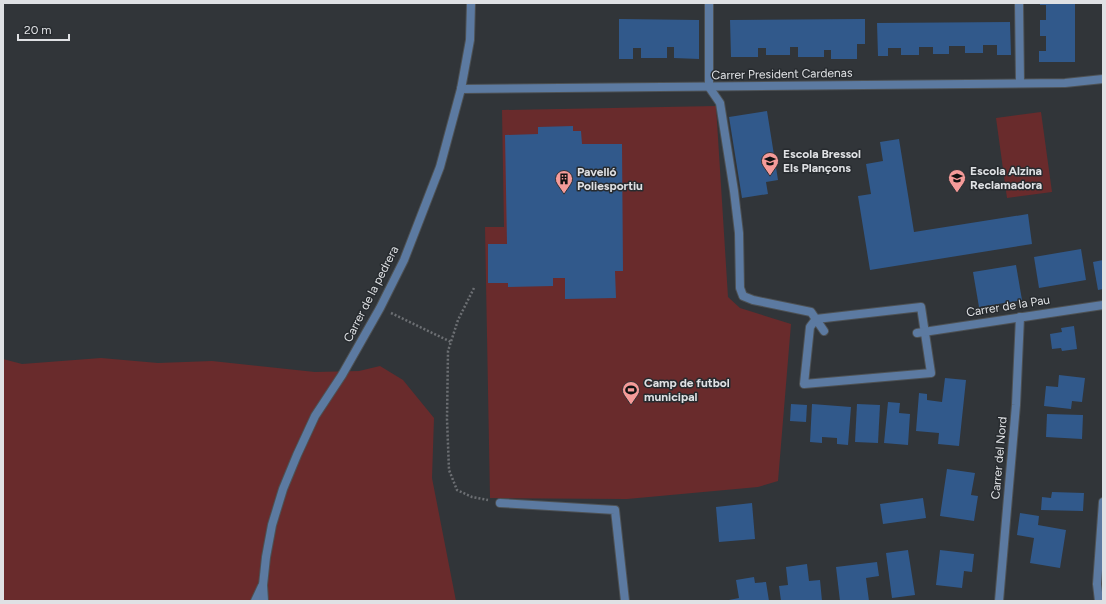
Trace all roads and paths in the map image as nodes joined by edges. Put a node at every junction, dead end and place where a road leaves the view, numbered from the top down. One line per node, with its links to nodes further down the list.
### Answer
1 (471, 3): 7 (street, Carrer de la pedrera)
2 (709, 3): 6 (street)
3 (1019, 3): 5 (street)
4 (1103, 79): 5 (street, Carrer President Cardenas)
5 (1020, 83): 6 (street, Carrer President Cardenas)
6 (709, 87): 7 (street, Carrer President Cardenas); 12 (street)
7 (461, 89): 10 (street, Carrer de la pedrera)
8 (474, 288): 15 (path)
9 (1103, 305): 11 (street, Carrer de la Pau)
10 (380, 308): 15 (path); 18 (street, Carrer de la pedrera)
11 (1020, 317): 14 (street, Carrer de la Pau); 22 (street, Carrer del Nord)
12 (816, 319): 12 (street); 13 (street)
13 (824, 330)
14 (917, 332)
15 (451, 342): 17 (path)
16 (1103, 502): 23 (street)
17 (500, 503): 21 (street)
18 (263, 585): 19 (street, Carrer de la pedrera); 20 (street, Carrer de la pedrera)
19 (255, 601)
20 (264, 601)
21 (625, 601)
22 (999, 601)
23 (1099, 601)

